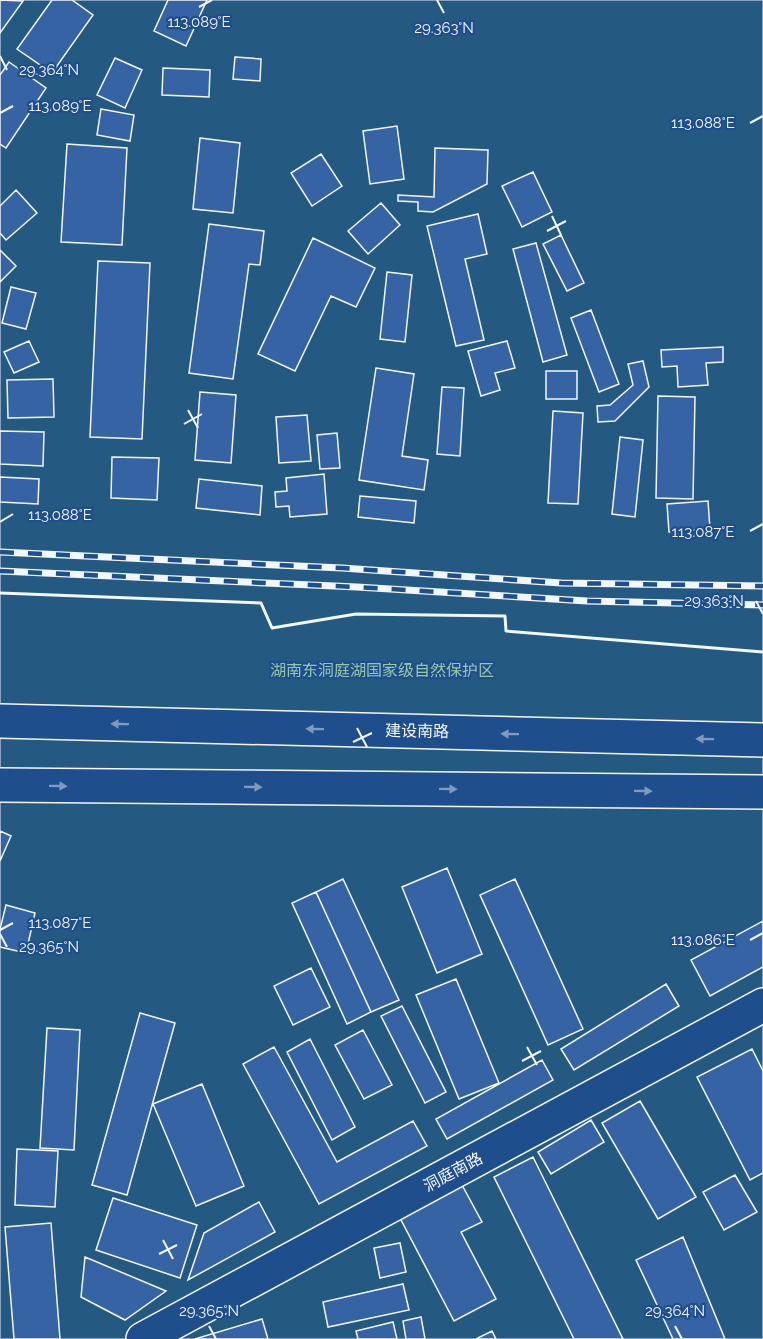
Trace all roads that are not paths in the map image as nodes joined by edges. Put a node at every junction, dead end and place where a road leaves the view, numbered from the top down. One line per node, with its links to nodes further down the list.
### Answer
1 (0, 721): 2 (main road, 建设南路, one-way to 1)
2 (763, 740)
3 (0, 785): 4 (main road, one-way to 4)
4 (763, 792)
5 (763, 1005): 6 (main road, 洞庭南路)
6 (143, 1339)

